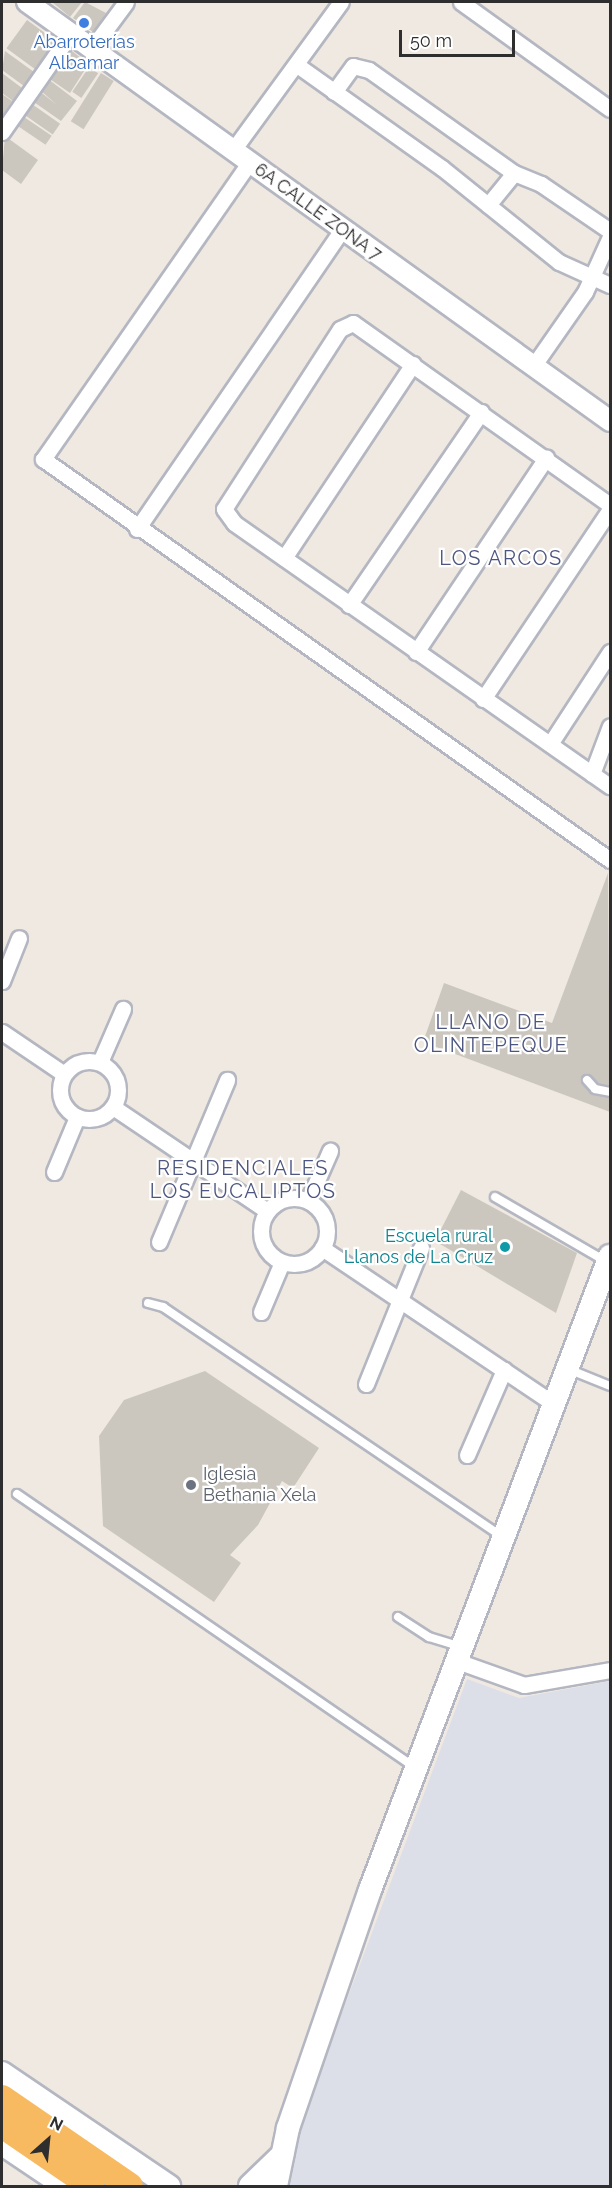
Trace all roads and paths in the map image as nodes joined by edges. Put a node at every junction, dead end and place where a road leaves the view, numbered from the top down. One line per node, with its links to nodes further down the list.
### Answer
1 (27, 2): 5 (street, 6A CALLE ZONA 7)
2 (126, 2): 6 (street)
3 (341, 2): 7 (street)
4 (461, 2): 9 (street)
5 (71, 33): 6 (street, 6A CALLE ZONA 7); 10 (street)
6 (92, 48): 11 (street, 6A CALLE ZONA 7)
7 (297, 64): 8 (street); 11 (street)
8 (334, 92): 13 (street); 14 (street)
9 (610, 109)
10 (2, 132)
11 (233, 150): 12 (street, 6A CALLE ZONA 7)
12 (249, 163): 15 (street, 6A CALLE ZONA 7); 26 (street)
13 (514, 173): 14 (street); 16 (street)
14 (488, 205): 18 (street)
15 (342, 230): 21 (street, 6A CALLE ZONA 7); 26 (street)
16 (610, 231)
17 (610, 237): 18 (street)
18 (590, 280): 19 (street); 21 (street)
19 (610, 285)
20 (413, 364): 22 (street); 27 (street); 27 (street)
21 (534, 365): 23 (street, 6A CALLE ZONA 7)
22 (481, 412): 24 (street); 28 (street)
23 (610, 421)
24 (546, 458): 25 (street); 29 (street)
25 (610, 507): 31 (street)
26 (137, 529): 36 (street)
27 (284, 558): 28 (street)
28 (350, 605): 29 (street)
29 (416, 652): 31 (street)
30 (610, 652): 33 (street)
31 (483, 699): 33 (street)
32 (610, 726): 34 (street)
33 (550, 744): 34 (street)
34 (592, 774): 35 (street)
35 (610, 786)
36 (610, 860)
37 (19, 938): 38 (street)
38 (2, 981)
39 (123, 1009): 41 (street)
40 (2, 1032): 42 (street)
41 (100, 1062): 42 (street); 46 (street)
42 (64, 1074): 47 (street)
43 (226, 1080): 49 (street)
44 (587, 1080): 45 (lane)
45 (610, 1092)
46 (113, 1107): 47 (street); 49 (street)
47 (77, 1117): 50 (street)
48 (330, 1151): 52 (street)
49 (193, 1161): 53 (street); 54 (street)
50 (54, 1172)
51 (495, 1197): 57 (lane)
52 (308, 1201): 53 (street); 55 (street)
53 (267, 1211): 58 (street)
54 (159, 1242)
55 (322, 1248): 58 (street); 59 (street)
56 (421, 1248): 59 (street)
57 (609, 1259): 62 (main road)
58 (282, 1262): 61 (street)
59 (400, 1300): 63 (street); 64 (street)
60 (148, 1303): 69 (lane)
61 (261, 1312)
62 (567, 1369): 65 (lane); 66 (main road)
63 (504, 1370): 66 (street); 67 (street)
64 (366, 1384)
65 (610, 1386)
66 (554, 1404): 69 (main road)
67 (467, 1455)
68 (17, 1494): 73 (lane)
69 (502, 1537): 71 (main road)
70 (398, 1617): 71 (lane)
71 (459, 1654): 72 (street); 73 (main road)
72 (610, 1670)
73 (416, 1769): 78 (main road)
74 (2, 2073): 82 (main road)
75 (2, 2098): 81 (highway)
76 (2, 2125): 80 (highway)
77 (2, 2145): 79 (street)
78 (282, 2155): 83 (main road); 84 (main road)
79 (63, 2187)
80 (91, 2187)
81 (130, 2187)
82 (169, 2187)
83 (250, 2187)
84 (276, 2187)

